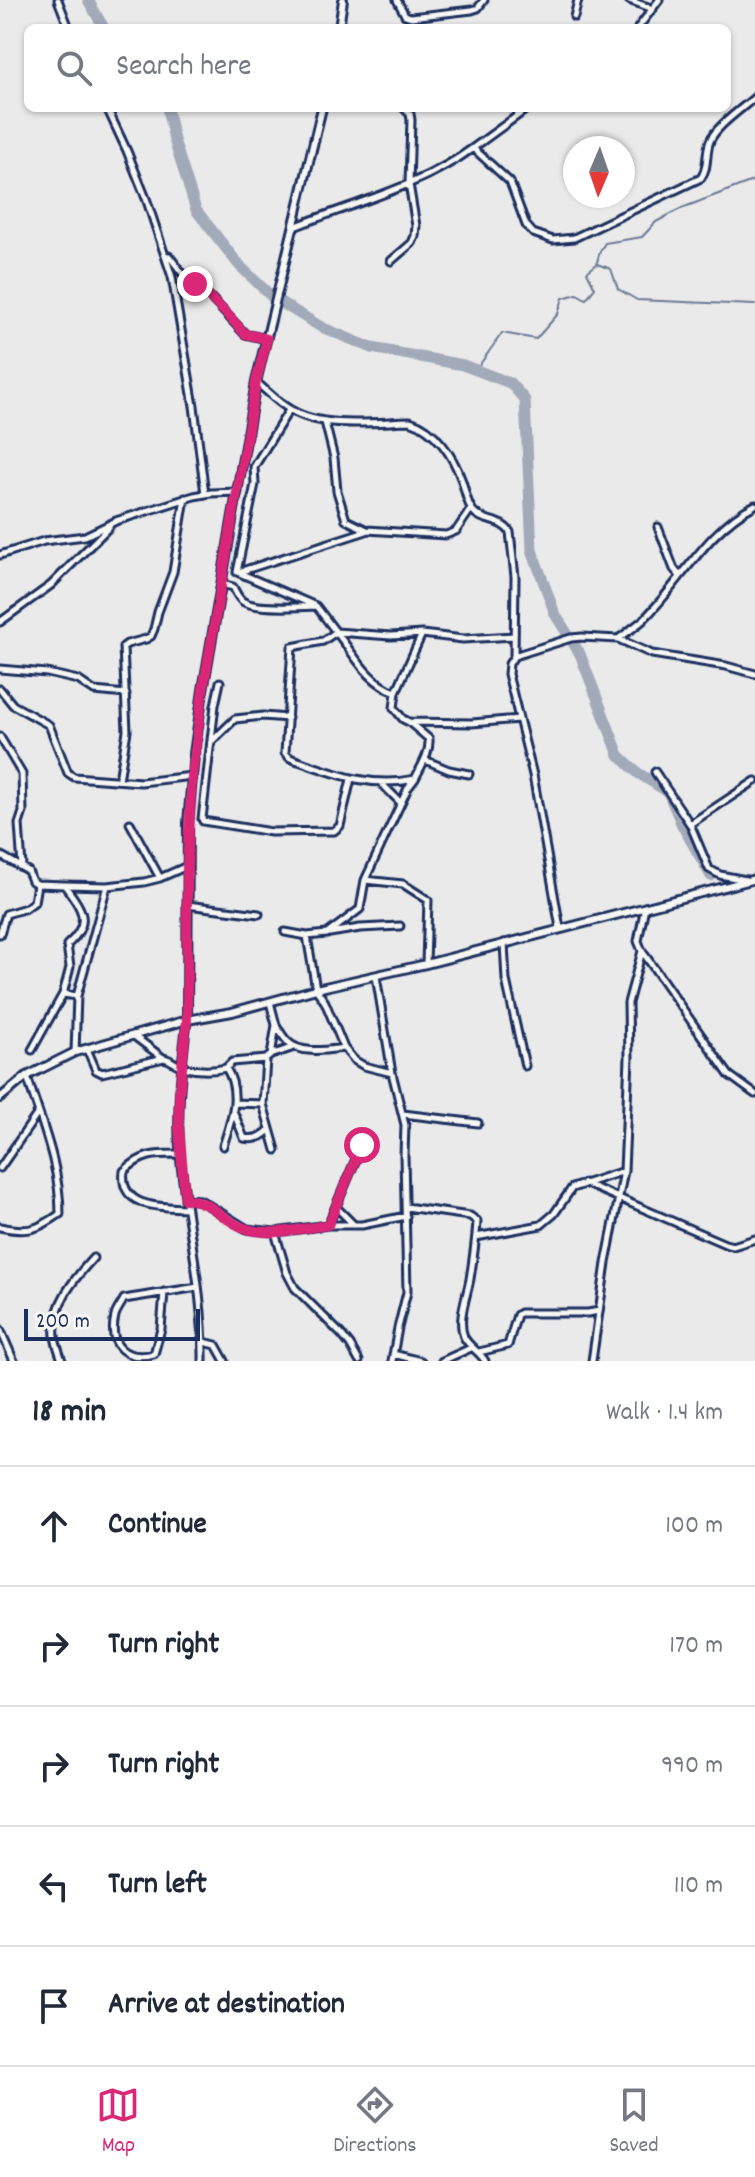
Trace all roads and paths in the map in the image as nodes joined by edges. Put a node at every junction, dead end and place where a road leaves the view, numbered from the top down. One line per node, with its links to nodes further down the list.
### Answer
1 (58, 0): 10 (street)
2 (343, 0): 11 (street)
3 (397, 0): 4 (street)
4 (484, 0)
5 (578, 0): 9 (street)
6 (629, 0): 8 (street)
7 (659, 0): 8 (street)
8 (653, 9): 12 (street)
9 (574, 17)
10 (67, 24)
11 (340, 24)
12 (641, 24)
13 (755, 97): 18 (street)
14 (109, 112): 21 (street)
15 (321, 112): 20 (street)
16 (408, 112): 19 (street)
17 (522, 112): 18 (street)
18 (473, 148): 19 (street)
19 (409, 184): 20 (street); 22 (street)
20 (294, 227): 23 (street)
21 (160, 241): 23 (street); 28 (street)
22 (391, 261)
23 (267, 339): 24 (street)
24 (256, 382): 25 (street); 27 (street)
25 (289, 410): 26 (street); 36 (street)
26 (325, 422): 31 (street); 34 (street)
27 (238, 492): 28 (street); 38 (street)
28 (205, 494): 29 (street)
29 (185, 498): 32 (street); 51 (street)
30 (754, 508): 37 (street)
31 (471, 509): 34 (street); 43 (street)
32 (116, 521): 35 (street); 40 (street)
33 (658, 527): 37 (street)
34 (367, 530): 36 (street)
35 (0, 555)
36 (237, 572): 39 (street)
37 (680, 576): 44 (street)
38 (222, 584): 39 (street); 60 (street)
39 (316, 606): 41 (street)
40 (0, 622)
41 (336, 632): 42 (street); 50 (street); 52 (street)
42 (422, 634): 43 (street); 50 (street)
43 (514, 636): 45 (street)
44 (618, 639): 45 (street); 47 (street)
45 (514, 656): 53 (street)
46 (0, 669): 51 (street)
47 (755, 674)
48 (220, 682): 56 (street)
49 (0, 689): 64 (street)
50 (396, 692): 54 (street)
51 (126, 694): 64 (street)
52 (288, 718): 56 (street); 62 (street)
53 (519, 719): 54 (street); 84 (street)
54 (409, 722): 57 (street)
55 (0, 737): 72 (street)
56 (211, 742): 58 (street)
57 (425, 760): 61 (street); 63 (street)
58 (207, 772): 60 (street); 62 (street)
59 (655, 772): 69 (street)
60 (193, 774): 64 (street); 71 (street)
61 (469, 774)
62 (351, 779): 66 (street)
63 (415, 779): 66 (street); 67 (street)
64 (119, 780)
65 (755, 781): 69 (street)
66 (380, 782): 67 (street)
67 (401, 803): 75 (street)
68 (130, 823): 73 (street)
69 (690, 824): 76 (street)
70 (0, 855): 72 (street)
71 (187, 866): 73 (street); 80 (street)
72 (22, 867): 77 (street)
73 (160, 878): 79 (street)
74 (755, 879): 76 (street)
75 (365, 880): 87 (street); 91 (street)
76 (746, 880): 81 (street)
77 (37, 884): 78 (street); 86 (street)
78 (65, 885): 79 (street); 94 (street)
79 (107, 886): 95 (street)
80 (187, 905): 82 (street); 97 (street)
81 (645, 907): 84 (street); 90 (street)
82 (259, 914)
83 (400, 926): 87 (street)
84 (560, 928): 89 (street)
85 (285, 932): 88 (street)
86 (0, 934)
87 (327, 934): 88 (street)
88 (307, 936): 93 (street)
89 (504, 943): 91 (street); 107 (street)
90 (642, 951): 112 (street); 126 (street)
91 (426, 964): 92 (street)
92 (376, 976): 93 (street); 110 (street)
93 (316, 989): 96 (street); 101 (street)
94 (63, 994): 95 (street); 103 (street)
95 (77, 996): 104 (street)
96 (270, 1002): 97 (street); 98 (street)
97 (187, 1020): 99 (street); 108 (street)
98 (276, 1025): 100 (street); 105 (street)
99 (134, 1036): 102 (street); 106 (street)
100 (295, 1047): 101 (street); 105 (street)
101 (344, 1048): 110 (street)
102 (87, 1049): 104 (street); 106 (street)
103 (32, 1050)
104 (75, 1052): 111 (street)
105 (268, 1057): 109 (street); 115 (street)
106 (164, 1058): 108 (street)
107 (525, 1066)
108 (182, 1067): 109 (street); 124 (street)
109 (226, 1068): 114 (street)
110 (392, 1073): 118 (street)
111 (27, 1076): 113 (street); 116 (street)
112 (755, 1094)
113 (0, 1098)
114 (235, 1103): 115 (street); 117 (street)
115 (263, 1104): 120 (street)
116 (39, 1112): 125 (street); 136 (street)
117 (234, 1113): 120 (street); 122 (street)
118 (403, 1114): 119 (street); 130 (street)
119 (478, 1123)
120 (271, 1128): 123 (street)
121 (362, 1145): 132 (street)
122 (223, 1146)
123 (276, 1150)
124 (180, 1154): 129 (street); 131 (street)
125 (0, 1168)
126 (624, 1171): 127 (street); 128 (street)
127 (584, 1183): 128 (street); 138 (street)
128 (619, 1198): 139 (street); 143 (street)
129 (185, 1199): 131 (street); 137 (street)
130 (406, 1207): 133 (street); 138 (street)
131 (186, 1208): 141 (street)
132 (337, 1208): 134 (street); 135 (street)
133 (406, 1216): 135 (street); 148 (street)
134 (328, 1225): 135 (street); 137 (street)
135 (355, 1225)
136 (0, 1227)
137 (275, 1232): 153 (street)
138 (476, 1237): 146 (street)
139 (755, 1239)
140 (93, 1258): 150 (street)
141 (198, 1287): 142 (street); 145 (street)
142 (164, 1292): 142 (street)
143 (599, 1311): 147 (street); 157 (street)
144 (0, 1329): 149 (street)
145 (204, 1342): 151 (street); 152 (street)
146 (471, 1348): 147 (street); 155 (street)
147 (479, 1352): 156 (street)
148 (392, 1358): 154 (street)
149 (14, 1361)
150 (62, 1361)
151 (203, 1361)
152 (225, 1361)
153 (359, 1361)
154 (421, 1361)
155 (442, 1361)
156 (485, 1361)
157 (592, 1361)

